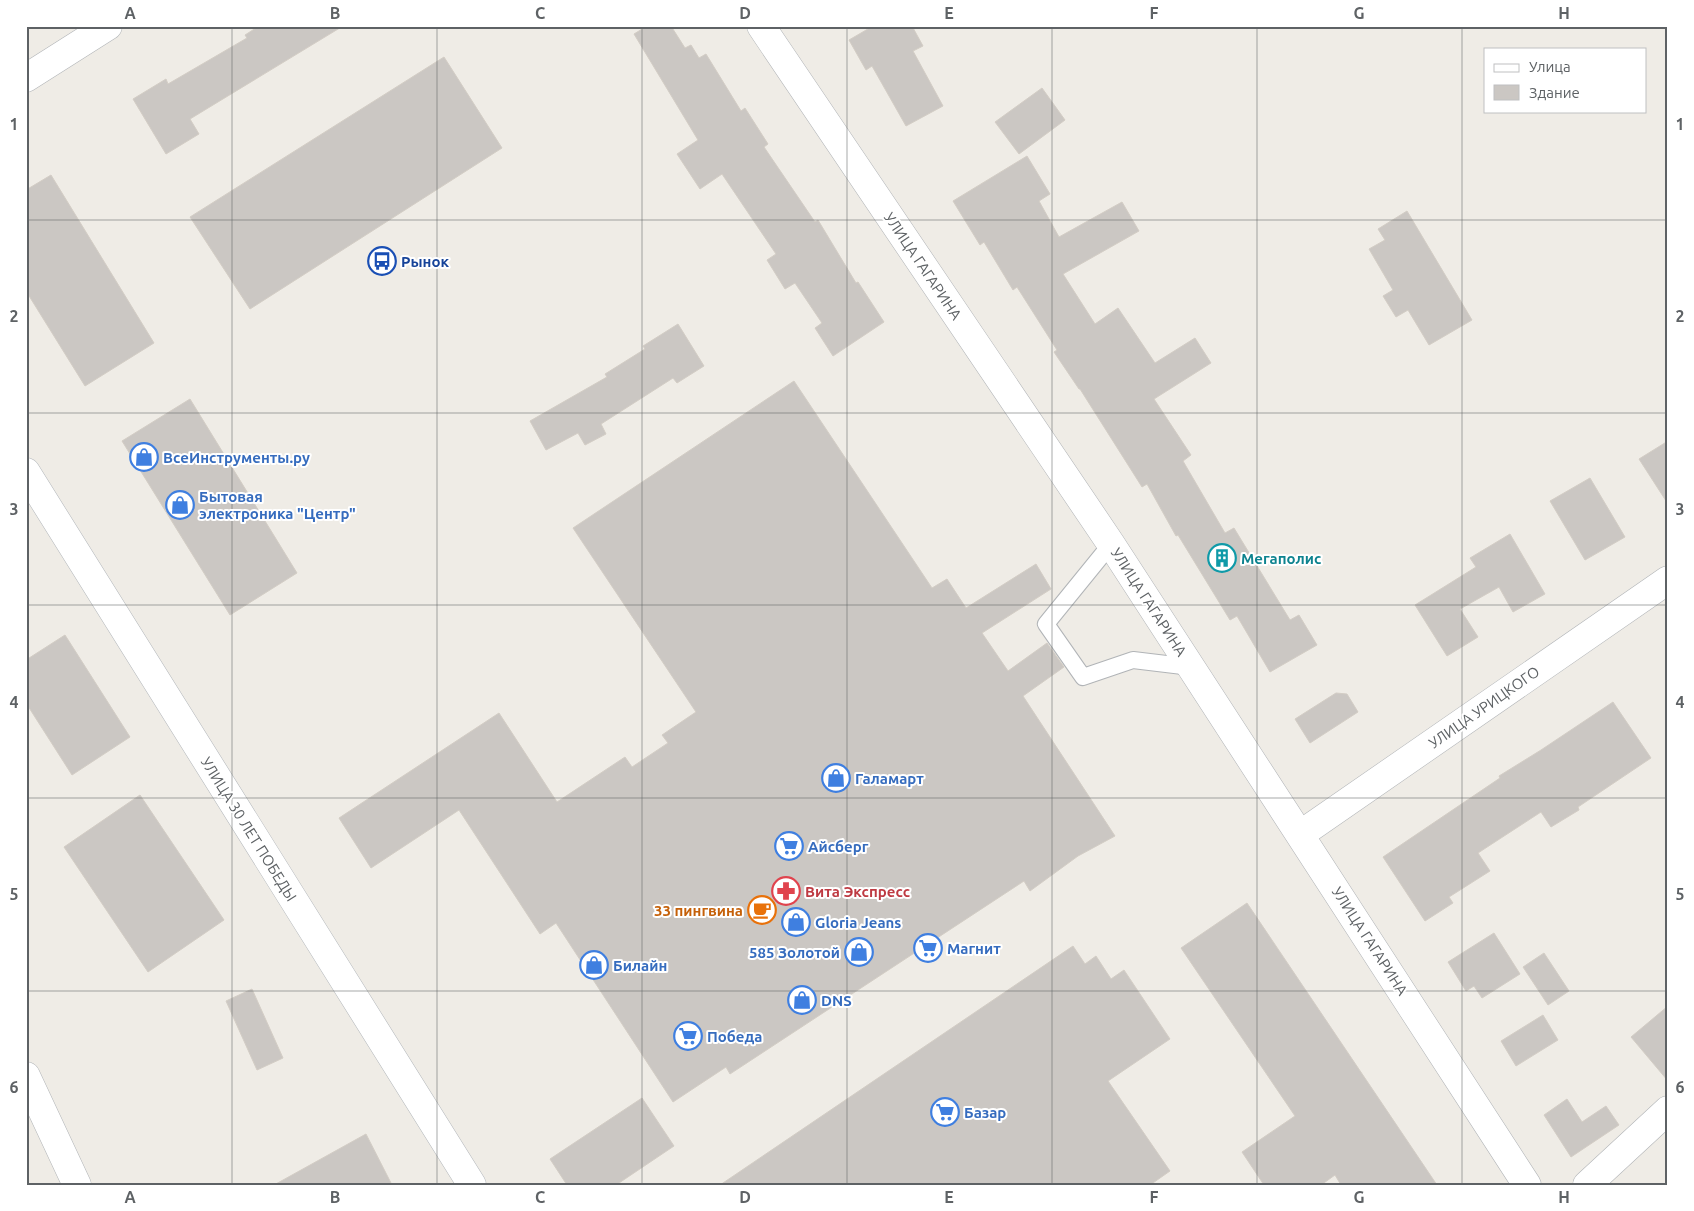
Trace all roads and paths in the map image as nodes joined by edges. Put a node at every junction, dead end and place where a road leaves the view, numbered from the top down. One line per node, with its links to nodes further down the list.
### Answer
1 (108, 26): 3 (street)
2 (761, 26): 5 (street, УЛИЦА ГАГАРИНА)
3 (26, 78)
4 (26, 472): 12 (street, УЛИЦА 30 ЛЕТ ПОБЕДЫ)
5 (1111, 544): 7 (street, УЛИЦА ГАГАРИНА); 7 (lane)
6 (1668, 580): 8 (street, УЛИЦА УРИЦКОГО)
7 (1191, 668): 8 (street, УЛИЦА ГАГАРИНА)
8 (1301, 834): 13 (street, УЛИЦА ГАГАРИНА)
9 (26, 1076): 11 (street)
10 (1668, 1110): 14 (street)
11 (77, 1185)
12 (472, 1185)
13 (1527, 1185)
14 (1587, 1185)

